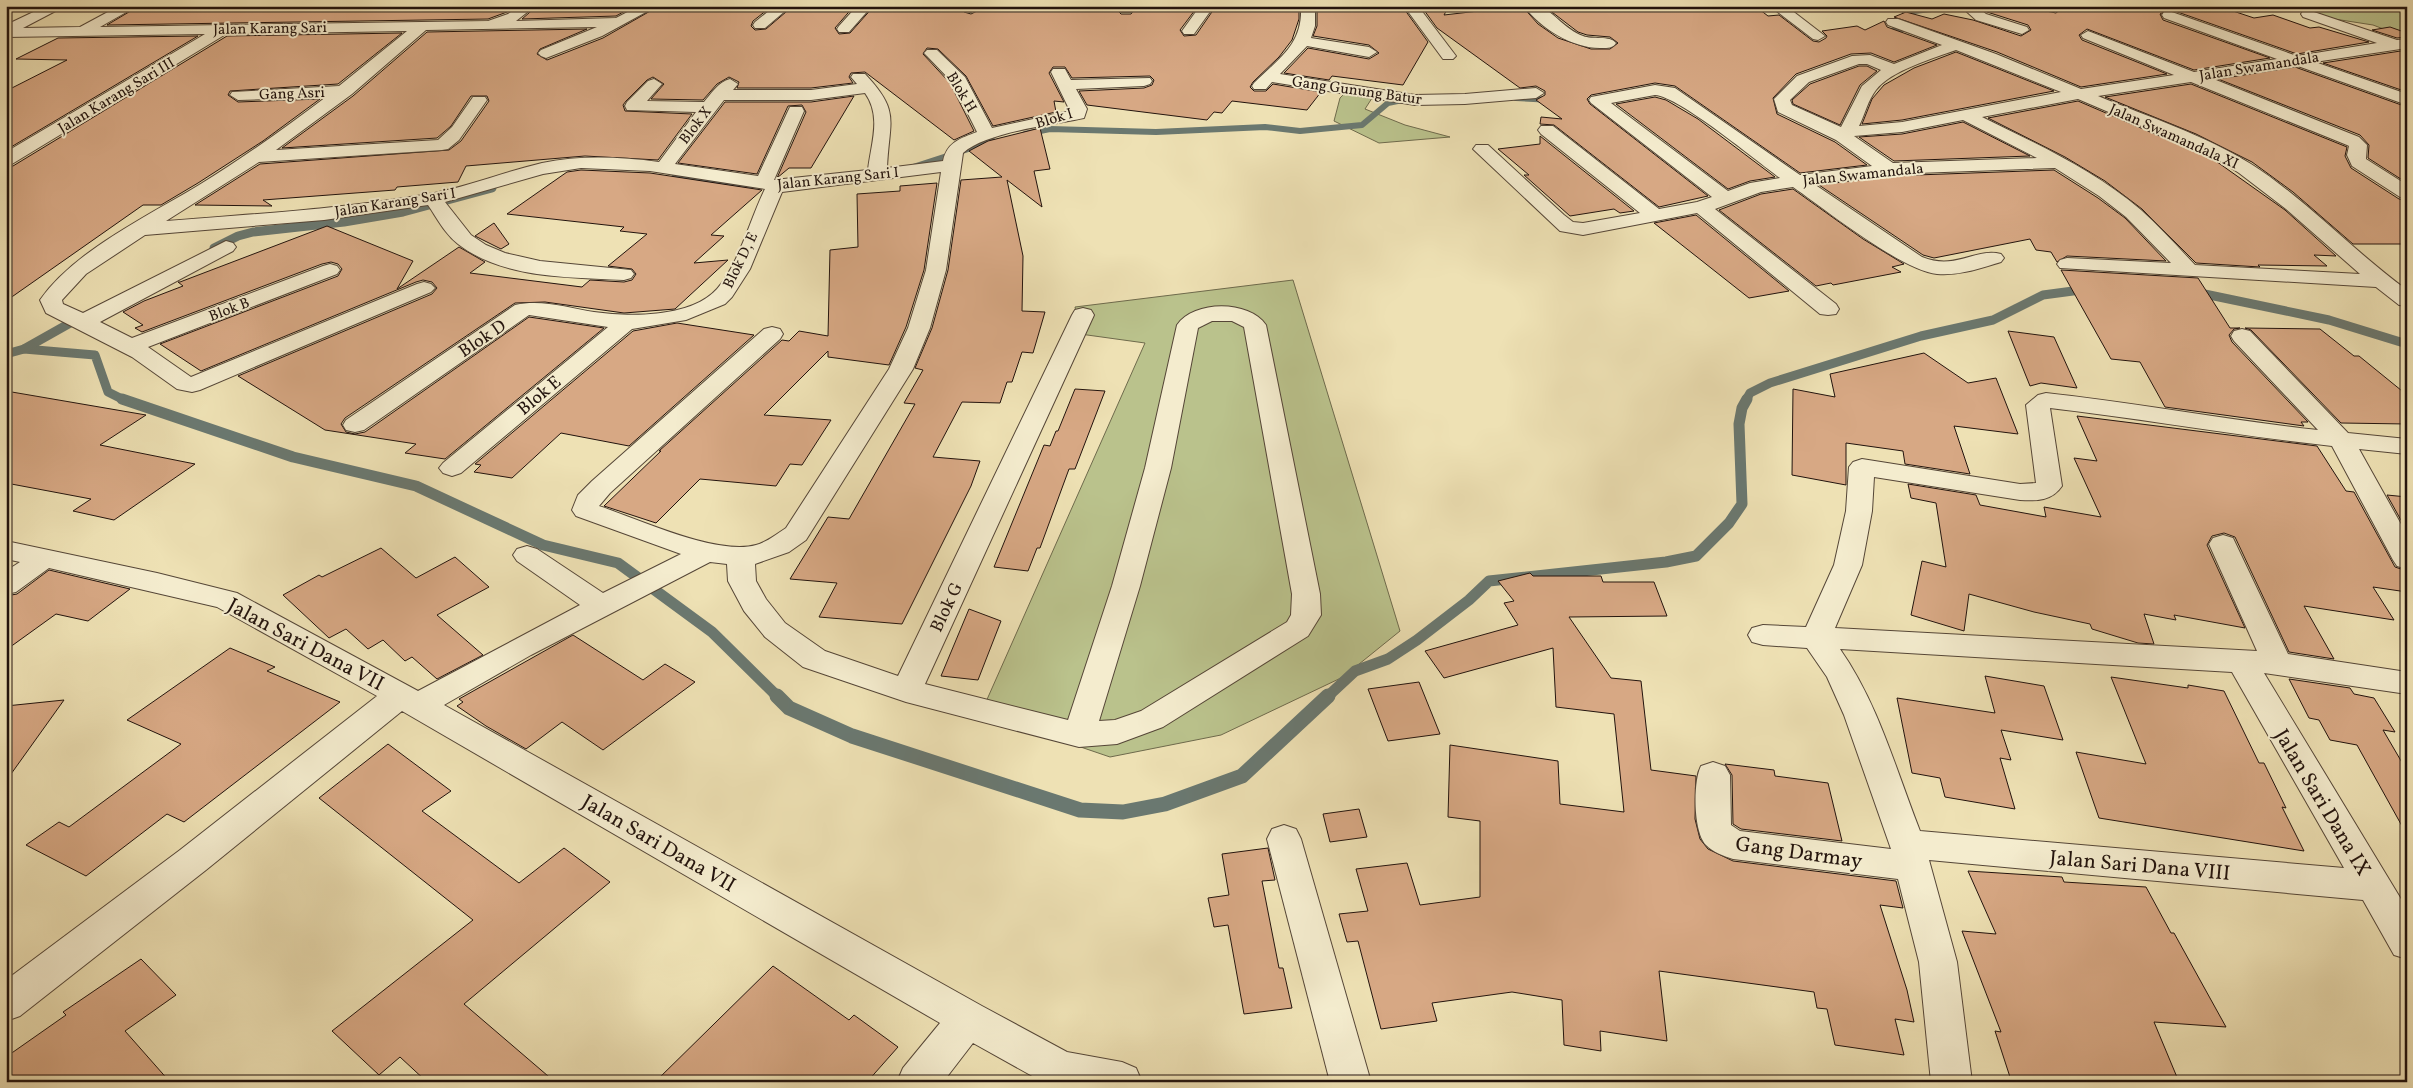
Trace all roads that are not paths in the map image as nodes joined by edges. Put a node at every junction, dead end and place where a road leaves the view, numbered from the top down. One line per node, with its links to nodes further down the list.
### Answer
1 (58, 6): 27 (street)
2 (130, 6): 25 (street)
3 (528, 6): 18 (street, Jalan Karang Sari)
4 (650, 6): 16 (street)
5 (784, 6): 19 (street)
6 (864, 6): 22 (street)
7 (1207, 6): 26 (street)
8 (1308, 6): 30 (street, Gang Gunung Batur)
9 (1411, 6): 37 (street)
10 (1531, 6): 31 (street)
11 (1777, 6): 29 (street)
12 (1977, 6): 24 (street)
13 (324, 12): 21 (street)
14 (2308, 14): 33 (street)
15 (2169, 15): 38 (street)
16 (618, 22): 18 (street); 35 (street)
17 (1893, 22): 32 (street, Jalan Swamandala XI)
18 (490, 25): 20 (street, Jalan Karang Sari)
19 (760, 25)
20 (422, 26): 21 (street, Jalan Karang Sari); 44 (street, Jalan Karang Sari I)
21 (300, 28): 23 (street, Jalan Karang Sari)
22 (844, 28)
23 (225, 29): 25 (street, Jalan Karang Sari); 58 (street, Jalan Karang Sari III)
24 (2022, 30)
25 (81, 31): 27 (street, Jalan Karang Sari)
26 (1189, 31)
27 (6, 32)
28 (2088, 35): 40 (street)
29 (1818, 36)
30 (1303, 41): 34 (street); 45 (street, Gang Gunung Batur)
31 (1609, 43)
32 (1955, 45): 39 (street); 47 (street, Jalan Swamandala XI)
33 (2404, 45): 38 (street, Jalan Swamandala)
34 (1369, 52)
35 (546, 53)
36 (932, 53): 55 (street, Blok H)
37 (1448, 56)
38 (2294, 60): 40 (street, Jalan Swamandala); 49 (street)
39 (1894, 70): 54 (street); 54 (street)
40 (2190, 76): 47 (street, Jalan Swamandala); 66 (street)
41 (1144, 81): 55 (street, Blok I)
42 (654, 84): 50 (street)
43 (730, 84): 50 (street, Blok X)
44 (346, 91): 46 (street, Gang Asri); 57 (street, Jalan Karang Sari I)
45 (1536, 93)
46 (238, 95)
47 (2079, 95): 52 (street, Jalan Swamandala); 80 (street, Jalan Swamandala XI)
48 (479, 100): 57 (street)
49 (2407, 100)
50 (712, 101): 61 (street, Blok X); 63 (street)
51 (796, 111): 65 (street, Blok D, E)
52 (1964, 114): 54 (street, Jalan Swamandala); 59 (street)
53 (1547, 130): 70 (street)
54 (1841, 132): 62 (street)
55 (987, 134): 60 (street)
56 (1482, 150): 70 (street, Jalan Swamandala)
57 (256, 157): 71 (street, Jalan Karang Sari I)
58 (6, 160)
59 (2058, 163): 62 (street, Jalan Swamandala); 78 (street)
60 (951, 165): 63 (street, Jalan Karang Sari I); 97 (street)
61 (663, 168): 65 (street, Jalan Karang Sari I); 68 (street, Jalan Karang Sari I)
62 (1889, 169): 64 (street, Jalan Swamandala)
63 (877, 175): 65 (street, Jalan Karang Sari I)
64 (1800, 181): 67 (street, Jalan Swamandala); 67 (street); 74 (street)
65 (770, 184): 86 (street, Blok D, E)
66 (2407, 192)
67 (1726, 198): 69 (street, Jalan Swamandala)
68 (433, 199): 71 (street, Jalan Karang Sari I); 76 (street)
69 (1701, 207): 70 (street, Jalan Swamandala); 83 (street)
70 (1656, 216)
71 (138, 230): 85 (street, Jalan Karang Sari I)
72 (226, 247): 85 (street)
73 (573, 253): 76 (street)
74 (1994, 258)
75 (2066, 264): 78 (street)
76 (554, 268): 79 (street)
77 (330, 270): 89 (street, Blok B)
78 (2189, 271): 80 (street)
79 (624, 274)
80 (2380, 282): 82 (street, Jalan Swamandala XI)
81 (424, 288): 89 (street, Jalan Karang Sari I)
82 (2407, 300)
83 (1828, 308)
84 (1083, 315): 108 (street, Blok G)
85 (83, 322): 89 (street, Jalan Karang Sari I)
86 (627, 322): 90 (street, Blok D); 93 (street, Blok E)
87 (772, 334): 99 (street)
88 (2242, 336): 91 (street)
89 (129, 347)
90 (355, 425)
91 (2341, 440): 92 (street); 100 (street); 104 (street)
92 (2407, 446)
93 (452, 468)
94 (2223, 544): 106 (street)
95 (6, 550): 98 (street, Jalan Sari Dana VII)
96 (527, 555): 102 (street)
97 (741, 556): 99 (street); 108 (street)
98 (46, 557): 101 (street); 109 (street, Jalan Sari Dana VII)
99 (696, 558): 102 (street)
100 (2407, 560)
101 (6, 585)
102 (603, 607): 109 (street)
103 (1763, 635): 104 (street)
104 (1816, 638): 105 (street); 113 (street)
105 (2241, 661): 106 (street); 114 (street, Jalan Sari Dana IX)
106 (2277, 663): 107 (street)
107 (2407, 683)
108 (906, 691): 110 (street)
109 (409, 700): 116 (street); 117 (street, Jalan Sari Dana VII)
110 (1079, 735): 110 (street)
111 (1713, 775): 113 (street, Gang Darmay)
112 (1284, 839): 120 (street)
113 (1911, 855): 114 (street, Jalan Sari Dana VIII); 121 (street)
114 (2373, 886): 115 (street, Jalan Sari Dana IX)
115 (2407, 943)
116 (6, 1003)
117 (968, 1020): 118 (street); 119 (street, Jalan Sari Dana VII)
118 (917, 1082)
119 (1122, 1082)
120 (1350, 1082)
121 (1952, 1082)

